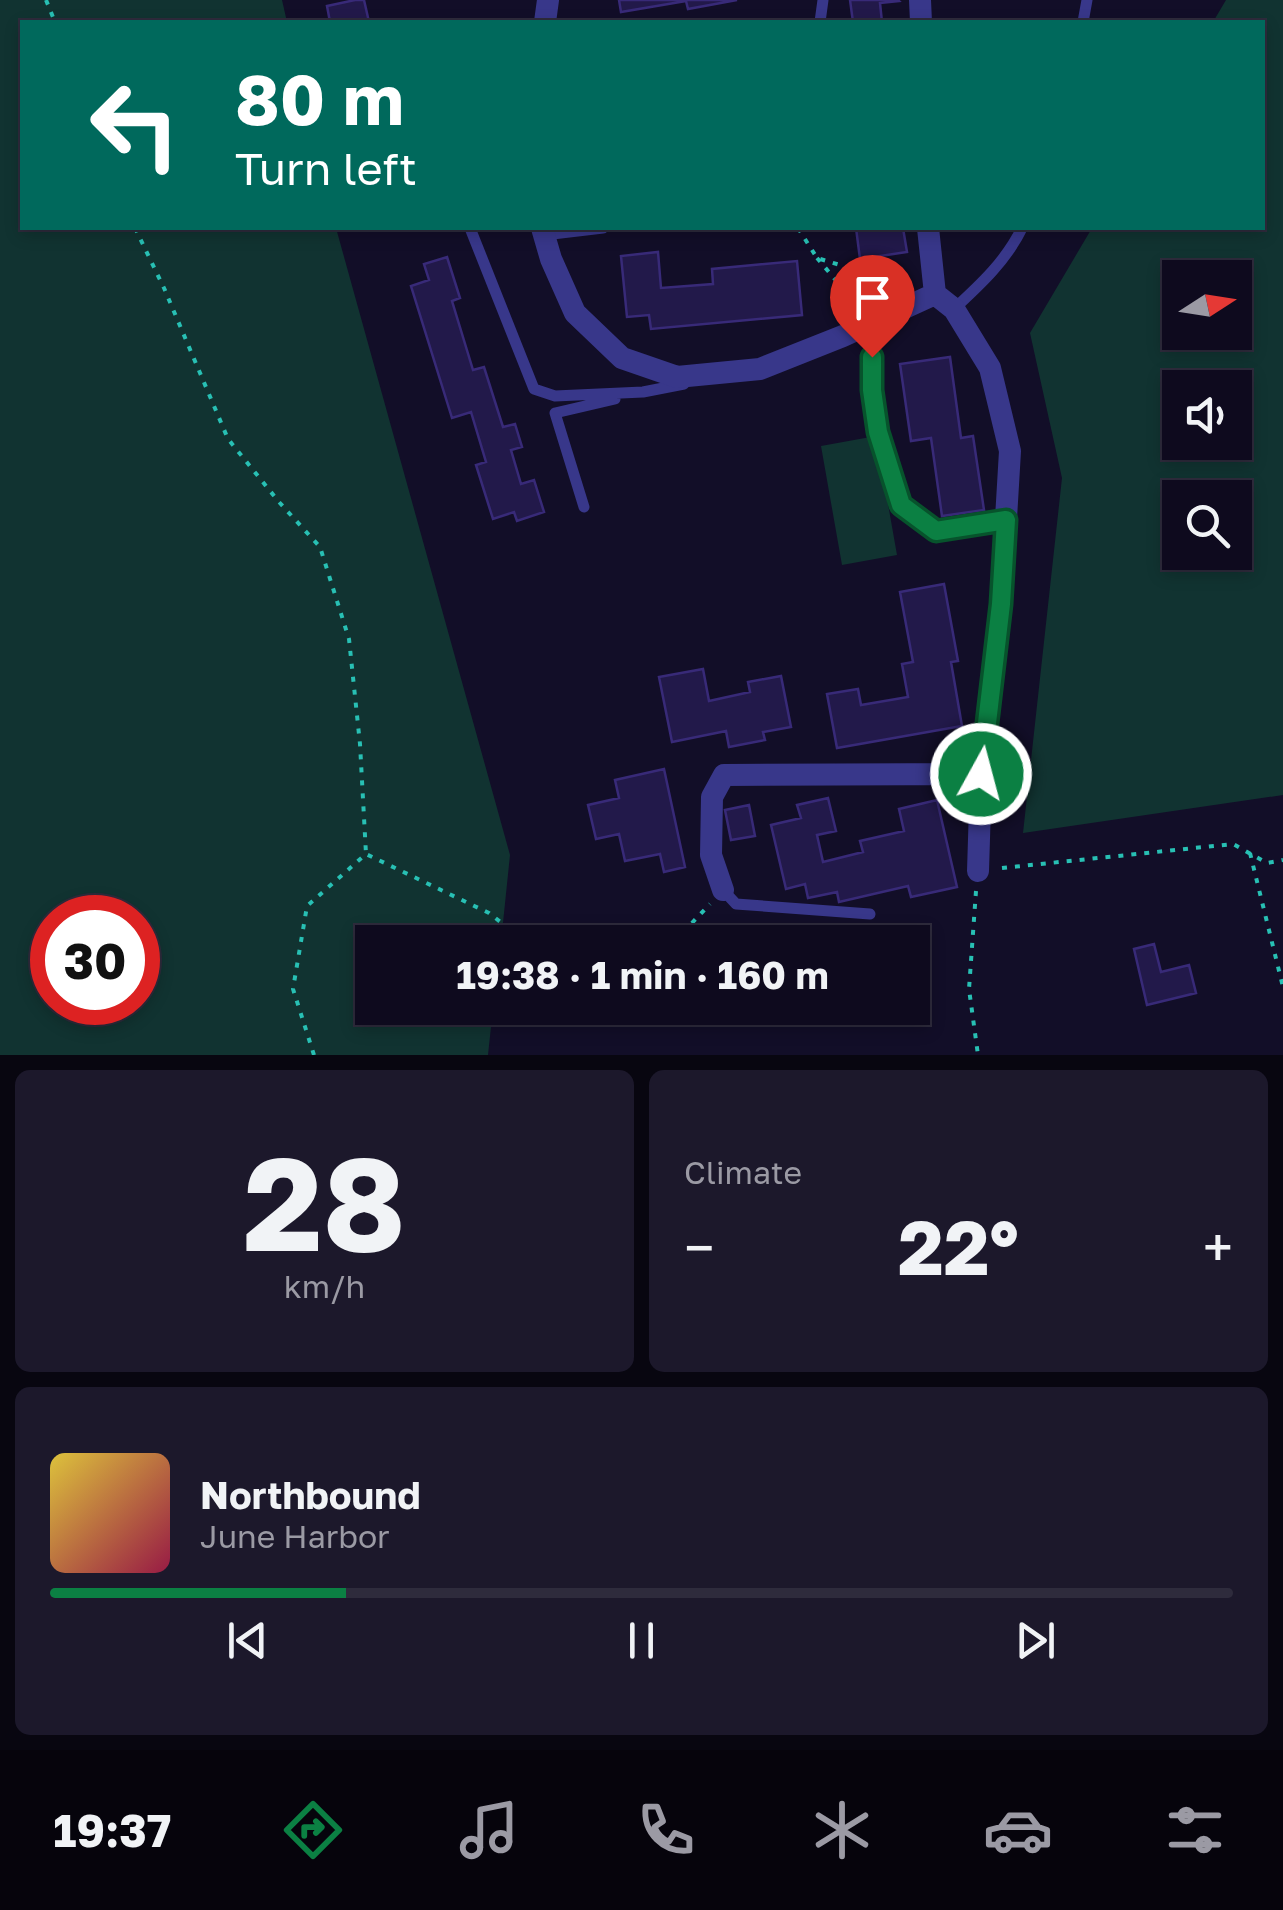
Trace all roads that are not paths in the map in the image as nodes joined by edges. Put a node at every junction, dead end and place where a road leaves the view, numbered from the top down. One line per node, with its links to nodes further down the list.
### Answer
1 (471, 230): 9 (lane)
2 (928, 230): 5 (street)
3 (1021, 230): 6 (lane)
4 (543, 231): 8 (street)
5 (935, 294): 6 (street); 7 (street)
6 (954, 309): 11 (street)
7 (872, 323): 8 (street); 11 (lane)
8 (760, 369): 9 (lane)
9 (642, 392): 10 (lane)
10 (584, 508)
11 (1006, 520): 12 (street)
12 (981, 774): 13 (street); 14 (street)
13 (978, 871)
14 (723, 890): 15 (lane)
15 (870, 914)

